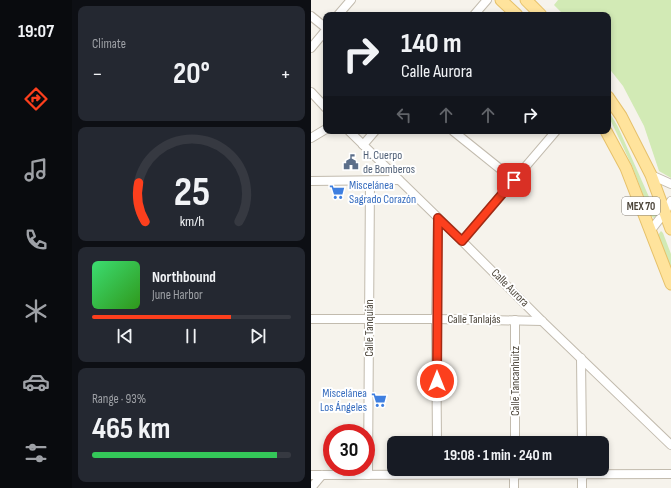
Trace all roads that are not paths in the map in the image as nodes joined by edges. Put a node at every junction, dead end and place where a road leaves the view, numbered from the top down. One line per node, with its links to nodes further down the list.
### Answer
1 (351, 0): 5 (street)
2 (487, 0): 6 (street)
3 (501, 0): 7 (main road)
4 (526, 0): 8 (main road)
5 (341, 12)
6 (477, 12)
7 (514, 12)
8 (538, 12)
9 (311, 16): 10 (street)
10 (323, 26)
11 (323, 33): 12 (street)
12 (311, 48)
13 (311, 92): 15 (street)
14 (611, 101): 24 (main road, MEX 70)
15 (323, 105)
16 (323, 131): 22 (street)
17 (352, 134): 23 (street, Calle Aurora)
18 (372, 134): 23 (street)
19 (457, 134): 26 (street)
20 (553, 134): 26 (street)
21 (609, 134): 34 (main road, MEX 70)
22 (311, 138)
23 (363, 145): 25 (street, Calle Aurora)
24 (651, 175): 29 (street); 31 (main road, MEX 70)
25 (399, 180): 28 (street); 32 (street, Calle Aurora)
26 (514, 180): 35 (street)
27 (311, 181): 28 (street)
28 (370, 181): 38 (street, Calle Tanquián)
29 (671, 184)
30 (671, 201): 31 (street)
31 (665, 212): 33 (main road, MEX 70); 34 (street)
32 (438, 218): 35 (street, Calle Aurora); 39 (street)
33 (671, 229)
34 (651, 230): 36 (main road, MEX 70)
35 (462, 241): 41 (street, Calle Aurora)
36 (671, 284)
37 (311, 319): 38 (street, Calle Tanlajás)
38 (369, 319): 39 (street, Calle Tanlajás); 43 (street, Calle Tanquián)
39 (436, 319): 40 (street, Calle Tanlajás); 44 (street)
40 (515, 320): 41 (street, Calle Tanlajás); 45 (street, Calle Tancanhuitz)
41 (542, 321): 42 (street, Calle Aurora)
42 (581, 358): 46 (street); 47 (street, Calle Aurora)
43 (368, 424)
44 (437, 436)
45 (515, 436)
46 (582, 436)
47 (671, 445)
48 (609, 473): 49 (street)
49 (671, 474)
50 (311, 475): 51 (street)
51 (322, 475): 56 (street)
52 (375, 475): 53 (street)
53 (387, 475)
54 (515, 476): 57 (street)
55 (582, 476): 58 (street)
56 (311, 488)
57 (514, 488)
58 (582, 488)

